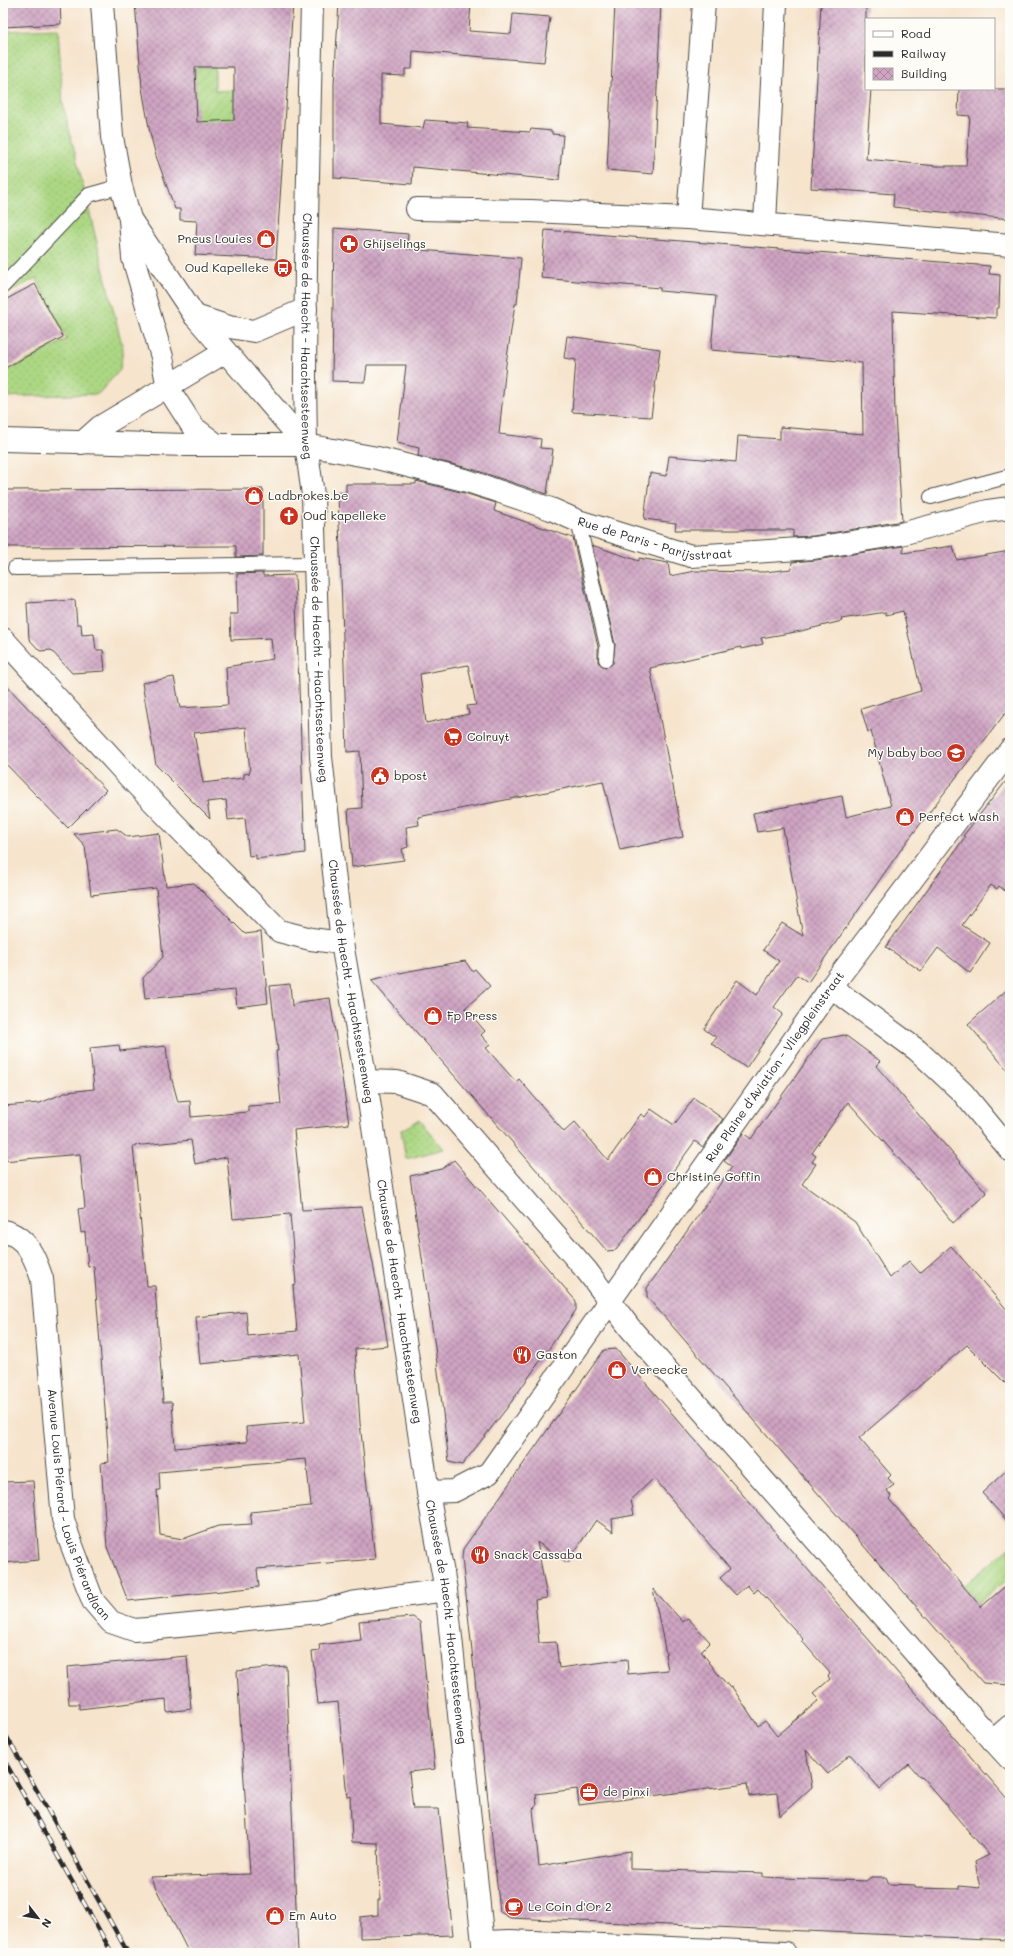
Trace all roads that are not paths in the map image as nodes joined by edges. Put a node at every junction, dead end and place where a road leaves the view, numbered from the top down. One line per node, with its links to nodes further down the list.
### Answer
1 (102, 3): 5 (street)
2 (312, 3): 12 (street, Chaussée de Haecht - Haachtsesteenweg)
3 (704, 3): 7 (street)
4 (776, 3): 9 (street)
5 (121, 186): 8 (street); 11 (lane)
6 (417, 209): 7 (street)
7 (688, 218): 9 (street)
8 (130, 219): 13 (street); 15 (street)
9 (765, 223): 10 (street)
10 (1010, 245)
11 (3, 286)
12 (306, 309): 13 (street); 19 (street, Chaussée de Haecht - Haachtsesteenweg)
13 (195, 316): 14 (street)
14 (225, 352): 15 (street); 19 (street)
15 (168, 388): 17 (street); 18 (street)
16 (3, 440): 17 (street, Rue de Paris - Parijsstraat)
17 (82, 443): 18 (street, Rue de Paris - Parijsstraat)
18 (218, 445): 19 (street, Rue de Paris - Parijsstraat)
19 (306, 445): 23 (street, Rue de Paris - Parijsstraat); 24 (street, Chaussée de Haecht - Haachtsesteenweg)
20 (1010, 476): 21 (lane)
21 (931, 497)
22 (1010, 508): 23 (street, Rue de Paris - Parijsstraat)
23 (578, 521): 27 (lane)
24 (314, 564): 25 (lane); 29 (street, Chaussée de Haecht - Haachtsesteenweg)
25 (15, 568)
26 (3, 639): 29 (street)
27 (606, 659)
28 (1010, 750): 30 (street, Rue Plaine d'Aviation - Vliegpleinstraat)
29 (342, 943): 31 (street, Chaussée de Haecht - Haachtsesteenweg)
30 (832, 987): 32 (street); 34 (street, Rue Plaine d'Aviation - Vliegpleinstraat)
31 (366, 1081): 34 (street); 35 (street, Chaussée de Haecht - Haachtsesteenweg)
32 (1010, 1150)
33 (3, 1231): 36 (street, Avenue Louis Piérard - Louis Piérardlaan)
34 (609, 1301): 35 (street, Rue Plaine d'Aviation - Vliegpleinstraat); 38 (street)
35 (428, 1492): 36 (street, Chaussée de Haecht - Haachtsesteenweg)
36 (446, 1590): 40 (street, Chaussée de Haecht - Haachtsesteenweg)
37 (1010, 1726): 38 (street)
38 (993, 1741): 39 (street)
39 (1010, 1759)
40 (483, 1948): 41 (street)
41 (785, 1953)

